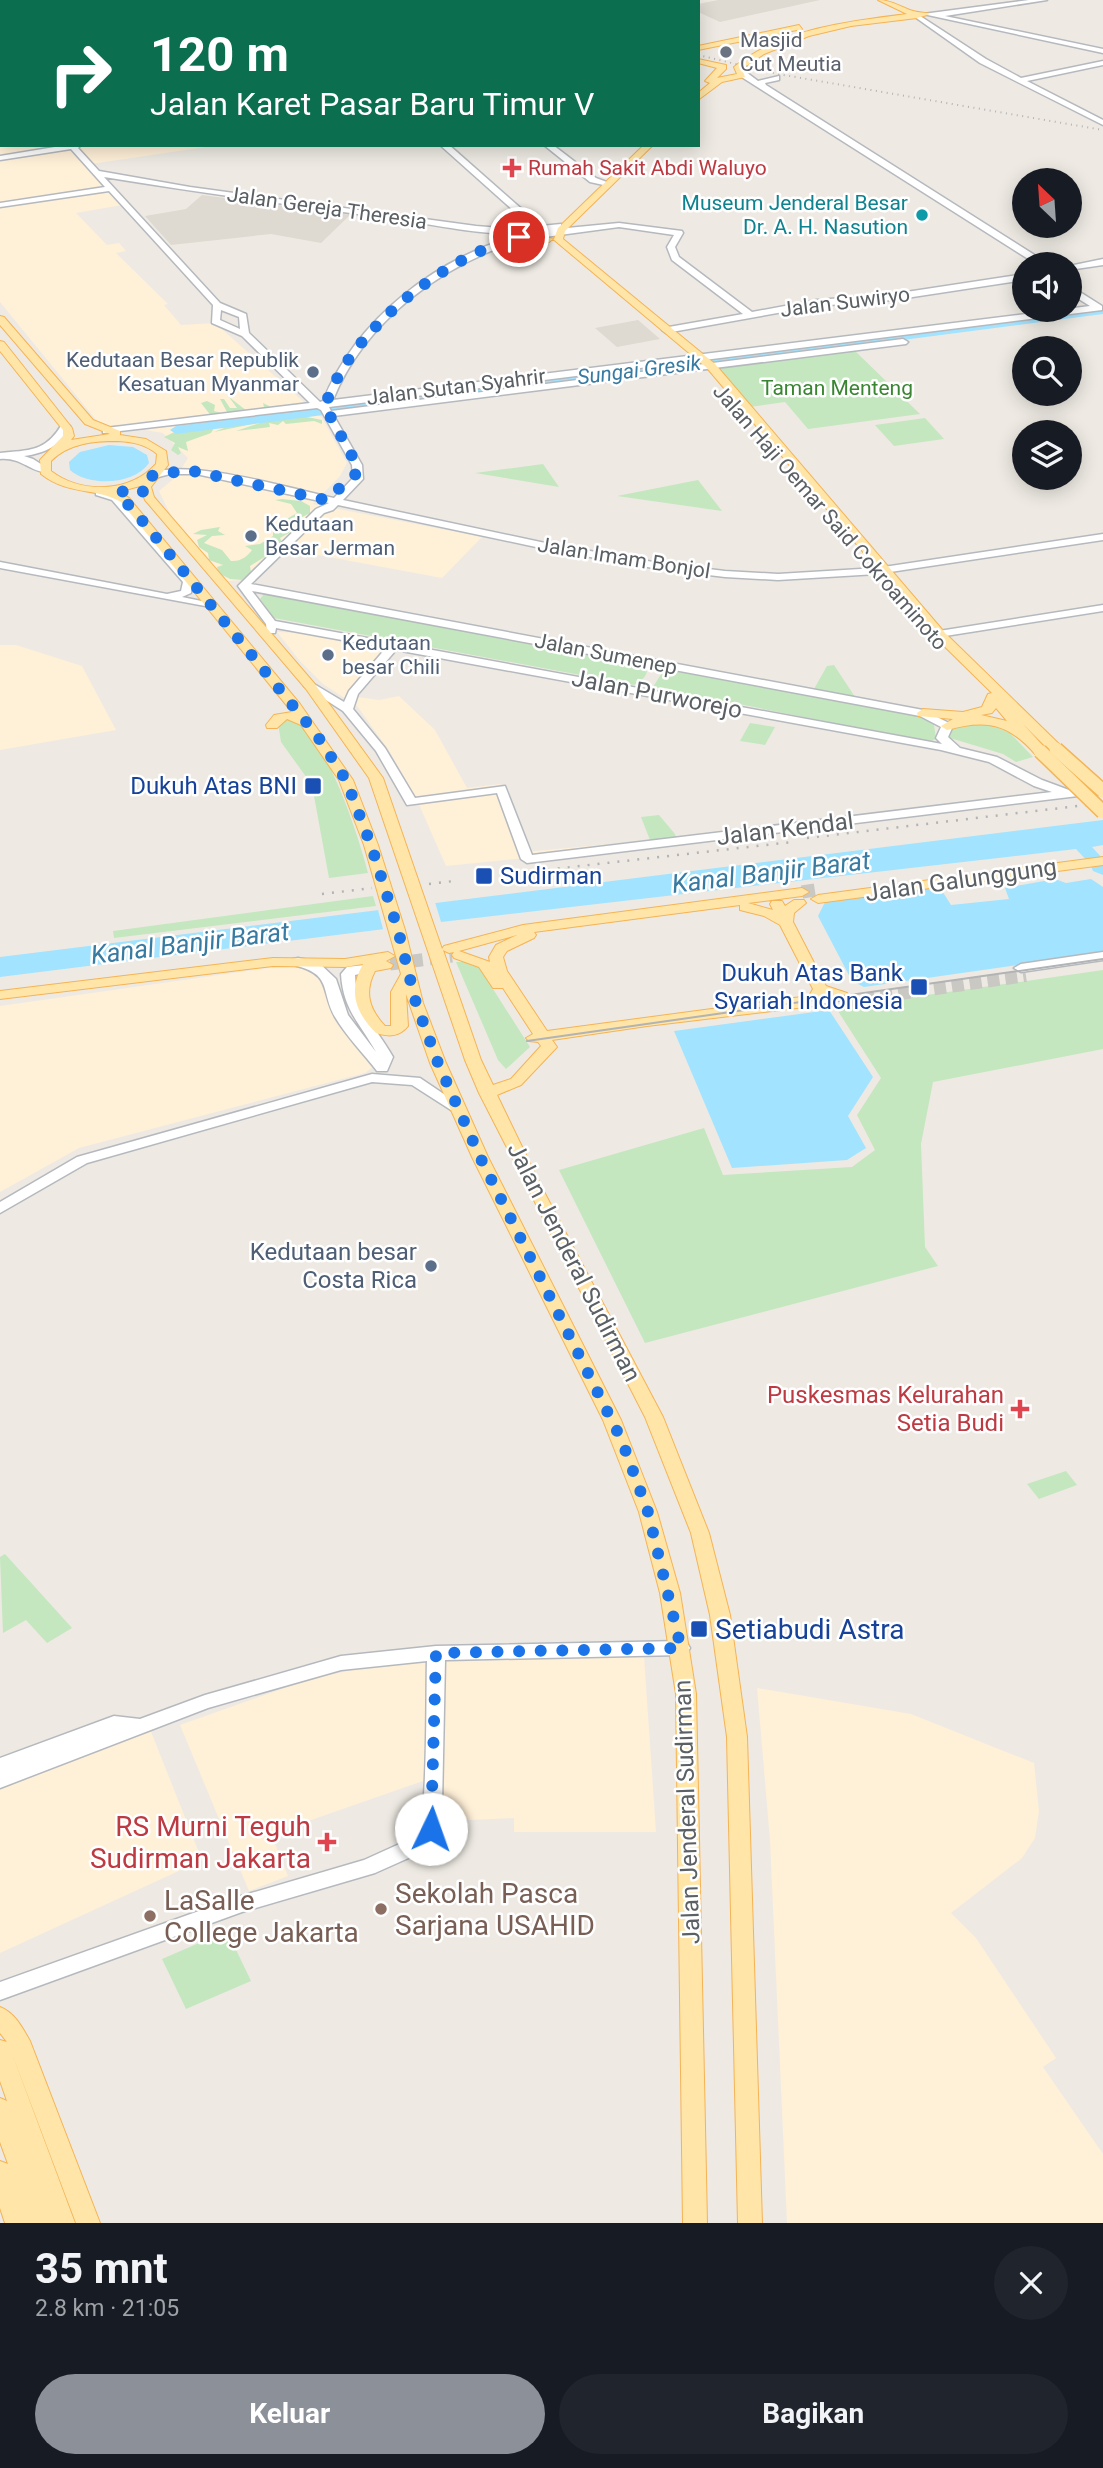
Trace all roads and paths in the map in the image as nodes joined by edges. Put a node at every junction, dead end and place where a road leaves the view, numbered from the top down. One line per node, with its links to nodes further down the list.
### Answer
1 (882, 0): 3 (main road)
2 (1044, 0): 6 (street)
3 (897, 3): 4 (main road); 5 (main road)
4 (896, 17): 5 (main road); 7 (main road); 13 (main road)
5 (924, 17): 6 (street); 8 (street)
6 (949, 19): 8 (street); 10 (street)
7 (826, 24): 9 (main road); 13 (main road)
8 (934, 27): 15 (street)
9 (700, 48)
10 (1103, 51)
11 (700, 62): 17 (main road)
12 (1103, 63): 15 (street)
13 (736, 76): 16 (street); 18 (main road); 21 (street)
14 (776, 78): 16 (street)
15 (1020, 80): 20 (street)
16 (762, 85): 21 (street)
17 (700, 89)
18 (700, 96)
19 (1103, 114): 20 (street)
20 (1090, 117): 22 (street)
21 (810, 120): 40 (street)
22 (1103, 123)
23 (66, 147): 28 (street)
24 (74, 147): 29 (street)
25 (446, 147): 37 (street, Jalan Haji Oemar Said Cokroaminoto)
26 (551, 147): 31 (street)
27 (639, 150): 31 (main road)
28 (0, 157)
29 (97, 173): 30 (street, Jalan Gereja Theresia); 32 (street)
30 (140, 182): 33 (street); 36 (street, Jalan Gereja Theresia)
31 (605, 184): 37 (main road)
32 (110, 187): 33 (street); 34 (street)
33 (120, 197): 46 (street)
34 (0, 205)
35 (585, 227): 37 (main road); 48 (street)
36 (494, 230): 38 (street, Jalan Gereja Theresia); 39 (street)
37 (551, 231): 38 (main road); 38 (street); 50 (main road, Jalan Haji Oemar Said Cokroaminoto); 53 (main road, Jalan Haji Oemar Said Cokroaminoto)
38 (525, 234): 39 (street)
39 (478, 251): 55 (street)
40 (1016, 252)
41 (1103, 262): 42 (street)
42 (1082, 266)
43 (1012, 279): 48 (street, Jalan Suwiryo)
44 (1082, 292): 47 (street)
45 (1082, 297): 47 (street)
46 (217, 305): 51 (street); 51 (street)
47 (1101, 309): 53 (street)
48 (750, 315): 50 (street, Jalan Suwiryo)
49 (0, 319): 59 (main road)
50 (666, 330): 53 (main road, Jalan Haji Oemar Said Cokroaminoto)
51 (244, 334): 54 (street)
52 (0, 344): 58 (main road)
53 (702, 362): 56 (street, Jalan Sutan Syahrir); 57 (street); 76 (main road, Jalan Haji Oemar Said Cokroaminoto)
54 (295, 383): 55 (street); 57 (street)
55 (321, 387): 56 (street); 57 (street)
56 (342, 401): 57 (street, Jalan Sutan Syahrir)
57 (325, 408): 59 (street, Jalan Sutan Syahrir); 66 (street)
58 (65, 426): 61 (main road); 63 (street)
59 (106, 431): 60 (main road)
60 (140, 440): 61 (main road); 62 (main road)
61 (55, 451): 64 (main road)
62 (163, 456): 65 (main road); 70 (street, Jalan Imam Bonjol)
63 (0, 457): 64 (street)
64 (44, 470): 67 (main road)
65 (151, 476): 67 (main road); 68 (main road); 70 (street, Jalan Imam Bonjol)
66 (358, 476): 70 (street); 71 (street)
67 (86, 490): 69 (main road); 78 (street)
68 (145, 492): 69 (main road); 83 (main road, Jalan Jenderal Sudirman)
69 (117, 495): 79 (main road, Jalan Jenderal Sudirman)
70 (330, 501): 71 (street, Jalan Imam Bonjol); 76 (street, Jalan Imam Bonjol); 77 (street)
71 (359, 502): 76 (street, Jalan Imam Bonjol)
72 (1103, 531): 74 (street, Jalan Imam Bonjol)
73 (1103, 537): 74 (street, Jalan Imam Bonjol)
74 (1066, 539): 76 (street, Jalan Imam Bonjol)
75 (0, 565): 78 (street)
76 (878, 567): 82 (main road, Jalan Haji Oemar Said Cokroaminoto); 87 (main road, Jalan Haji Oemar Said Cokroaminoto)
77 (243, 586): 81 (street); 90 (street, Jalan Sumenep)
78 (164, 596): 79 (street)
79 (212, 606): 91 (main road, Jalan Jenderal Sudirman)
80 (1103, 608): 82 (street)
81 (271, 624): 83 (street); 84 (street, Jalan Purworejo)
82 (939, 634): 97 (main road, Jalan Haji Oemar Said Cokroaminoto, bridge)
83 (271, 640): 85 (main road, Jalan Jenderal Sudirman)
84 (394, 646): 86 (street); 94 (street, Jalan Purworejo)
85 (310, 686): 88 (street); 124 (main road, Jalan Jenderal Sudirman)
86 (353, 693): 88 (street); 89 (street)
87 (993, 697): 90 (main road); 95 (main road, Jalan Haji Oemar Said Cokroaminoto)
88 (327, 698): 89 (street)
89 (347, 709): 99 (street, Jalan Kendal)
90 (923, 713): 93 (street, Jalan Sumenep)
91 (307, 723): 92 (main road); 119 (main road, Jalan Jenderal Sudirman)
92 (272, 724)
93 (947, 726): 94 (street); 95 (main road)
94 (943, 746): 96 (street, Jalan Purworejo)
95 (1038, 750): 100 (main road, bridge)
96 (1038, 783): 98 (street, Jalan Purworejo); 99 (street)
97 (1103, 790): 98 (street, Jalan Kendal)
98 (1069, 793): 99 (street, Jalan Kendal)
99 (1042, 797)
100 (1103, 812)
101 (1103, 852): 102 (main road, Jalan Galunggung)
102 (1076, 860): 103 (main road, Jalan Galunggung); 104 (main road, Jalan Galunggung)
103 (1103, 861)
104 (819, 894)
105 (800, 898): 106 (main road); 108 (main road); 110 (main road)
106 (777, 904): 107 (main road); 108 (main road)
107 (745, 907): 108 (main road); 109 (main road)
108 (786, 922): 122 (main road)
109 (529, 935): 110 (main road); 122 (main road)
110 (453, 953): 122 (main road)
111 (1103, 956): 115 (street)
112 (256, 958): 114 (street); 117 (main road); 120 (main road)
113 (389, 960): 117 (main road)
114 (273, 961): 117 (main road); 121 (main road); 123 (street)
115 (1082, 964): 116 (street); 118 (street)
116 (1103, 965)
117 (359, 966): 119 (main road); 123 (street)
118 (1024, 972)
119 (408, 975): 125 (main road, Jalan Jenderal Sudirman)
120 (0, 988)
121 (0, 995)
122 (539, 1037): 124 (main road)
123 (377, 1073): 125 (street); 126 (street)
124 (488, 1093): 142 (main road, Jalan Jenderal Sudirman)
125 (456, 1107): 127 (main road, Jalan Jenderal Sudirman)
126 (0, 1208)
127 (681, 1648): 128 (street); 141 (main road, Jalan Jenderal Sudirman)
128 (436, 1653): 129 (street); 132 (street)
129 (140, 1726): 130 (street); 131 (street)
130 (0, 1766)
131 (0, 1780)
132 (0, 1991)
133 (0, 2017): 140 (main road)
134 (2, 2054): 139 (main road)
135 (0, 2109): 138 (main road)
136 (0, 2172): 137 (main road)
137 (17, 2223)
138 (40, 2223)
139 (63, 2223)
140 (88, 2223)
141 (695, 2223)
142 (750, 2223)

